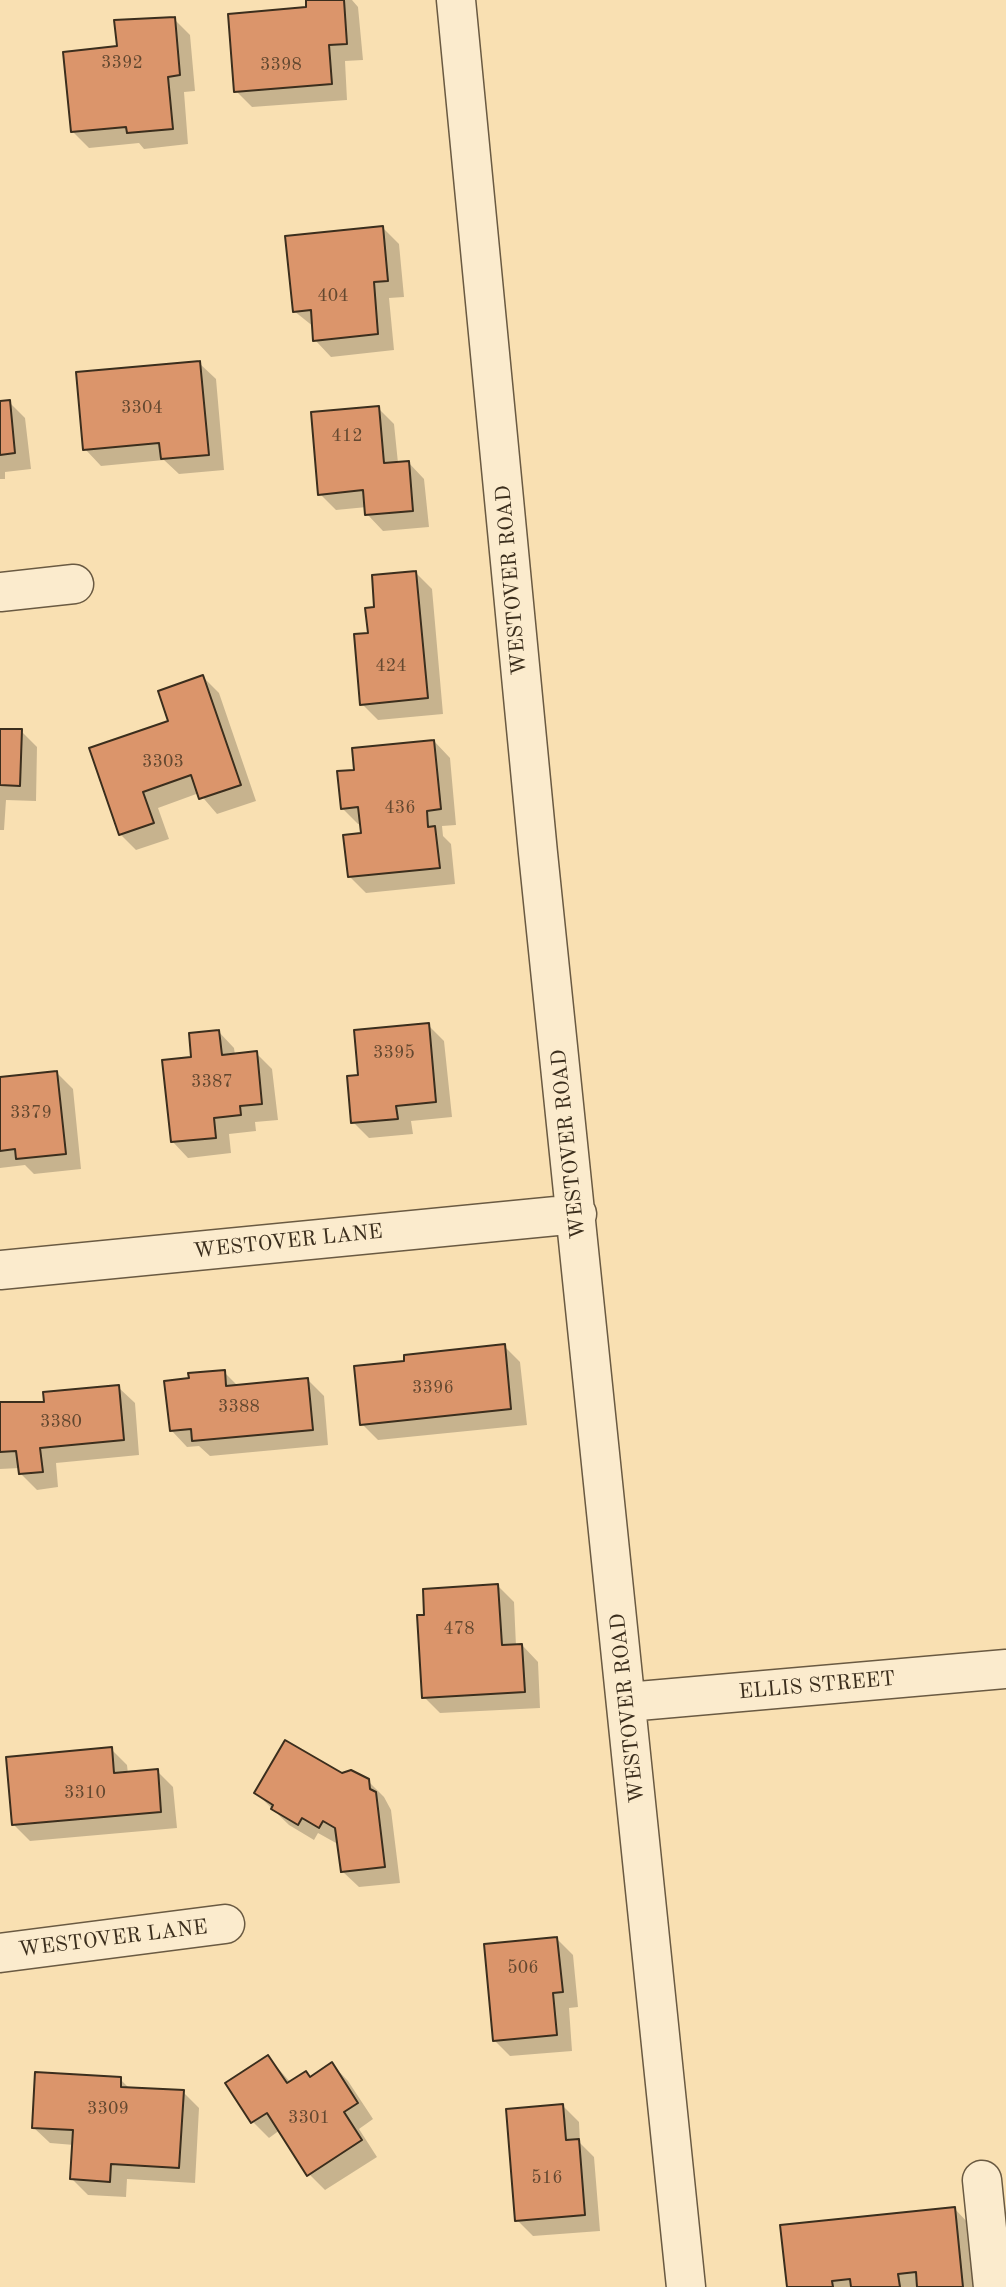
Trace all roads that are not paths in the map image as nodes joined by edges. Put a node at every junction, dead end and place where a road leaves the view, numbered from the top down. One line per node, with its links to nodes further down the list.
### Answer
1 (456, 0): 4 (street, WESTOVER ROAD)
2 (74, 584): 3 (street)
3 (0, 592)
4 (577, 1214): 5 (street, WESTOVER LANE); 7 (street, WESTOVER ROAD)
5 (0, 1270)
6 (1006, 1669): 7 (street, ELLIS STREET)
7 (627, 1702): 11 (street, WESTOVER ROAD)
8 (225, 1924): 9 (street, WESTOVER LANE)
9 (0, 1953)
10 (982, 2180): 12 (street)
11 (686, 2287)
12 (993, 2287)

